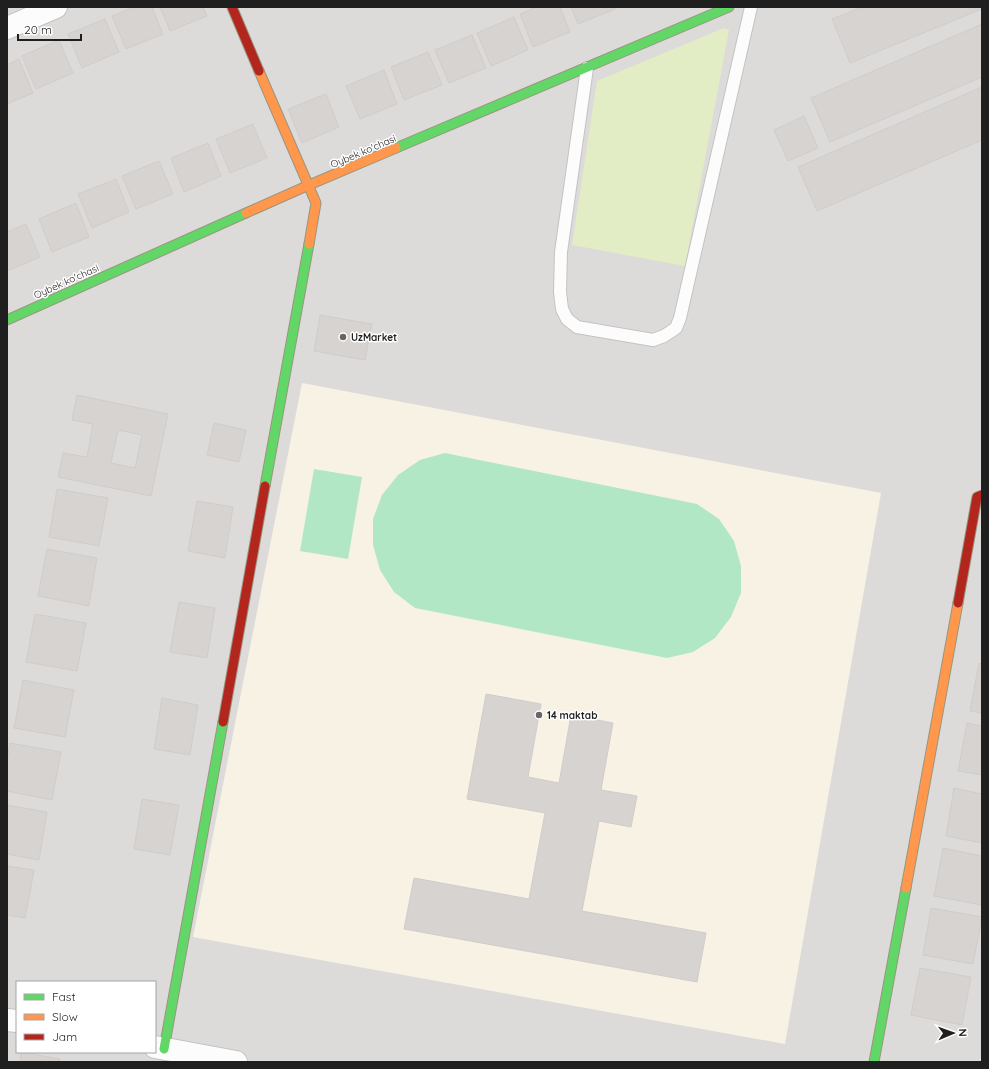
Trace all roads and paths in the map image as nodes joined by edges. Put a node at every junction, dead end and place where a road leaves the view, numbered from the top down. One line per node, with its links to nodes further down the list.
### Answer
1 (56, 7): 5 (street)
2 (232, 7): 7 (street)
3 (729, 7): 6 (street, Oybek ko'chasi)
4 (751, 7): 6 (lane)
5 (9, 20)
6 (587, 68): 7 (street, Oybek ko'chasi)
7 (309, 185): 8 (street, Oybek ko'chasi); 10 (street)
8 (7, 320)
9 (982, 495): 12 (street)
10 (160, 1048): 11 (street)
11 (236, 1062)
12 (874, 1062)

